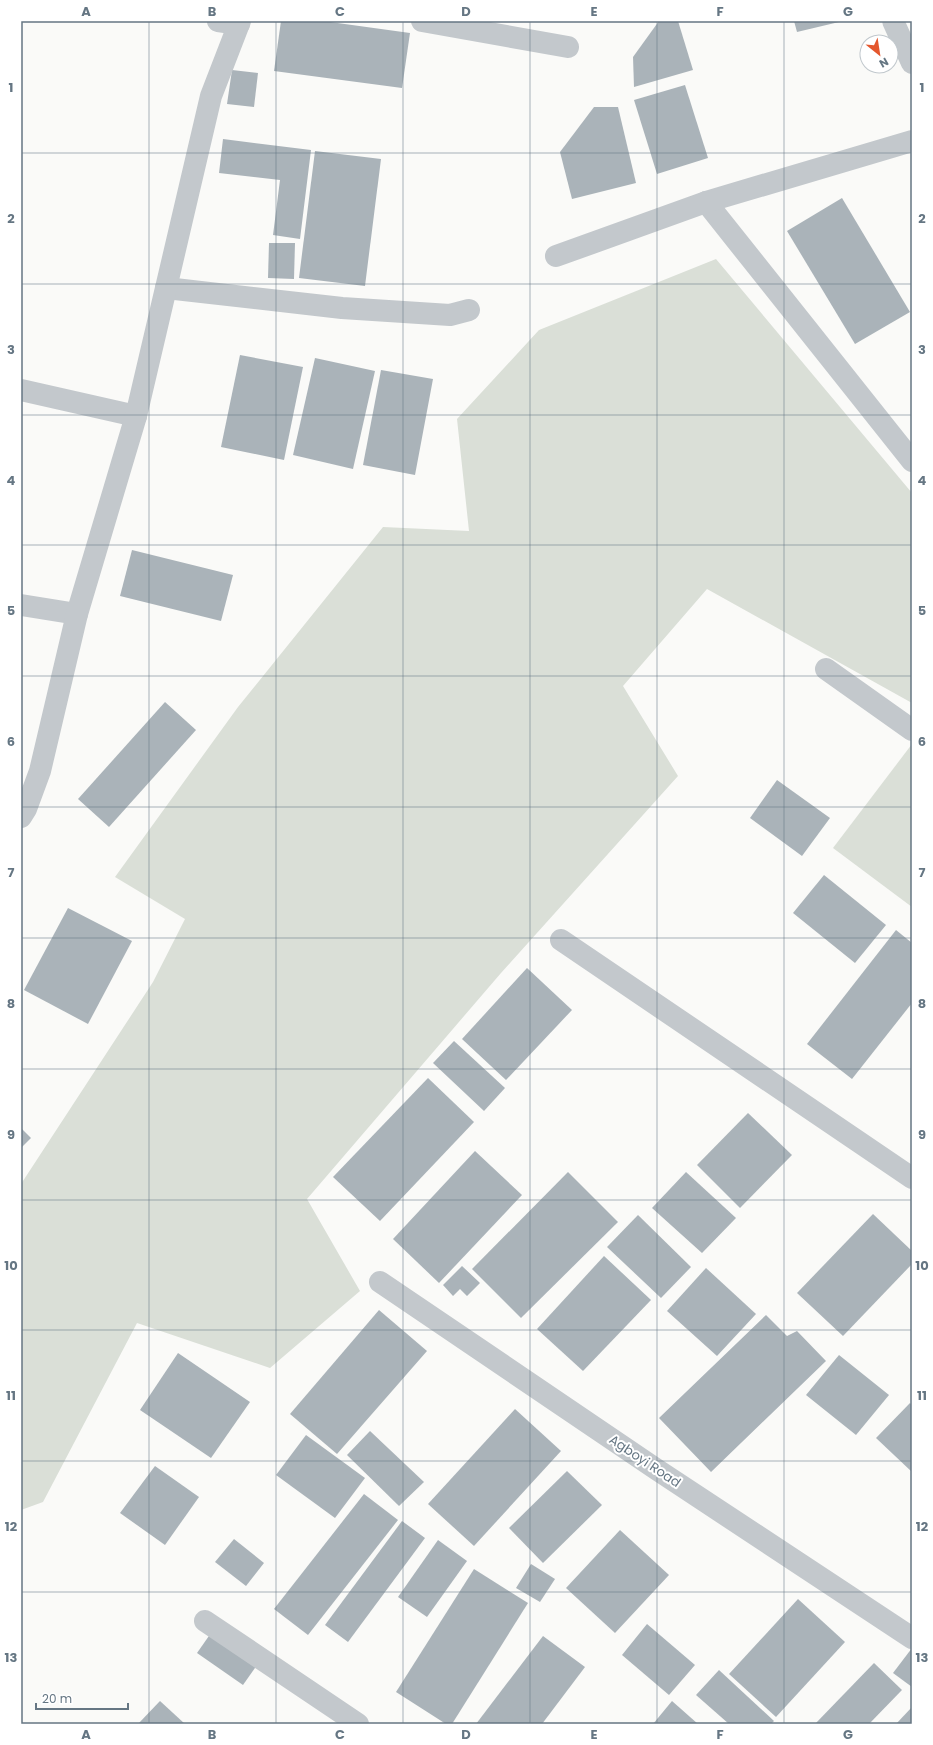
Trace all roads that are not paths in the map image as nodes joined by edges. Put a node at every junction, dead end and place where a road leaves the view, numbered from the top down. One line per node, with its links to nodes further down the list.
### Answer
1 (422, 21): 4 (street)
2 (893, 21): 5 (street)
3 (232, 22): 9 (street)
4 (568, 47)
5 (912, 63)
6 (912, 141): 7 (street)
7 (706, 202): 8 (street); 13 (street)
8 (556, 256)
9 (166, 288): 10 (street); 12 (street)
10 (469, 310)
11 (21, 390): 12 (street)
12 (136, 416): 15 (street)
13 (912, 461)
14 (21, 605): 15 (street)
15 (77, 614): 18 (street)
16 (826, 669): 17 (street)
17 (912, 730)
18 (21, 817)
19 (561, 940): 20 (street)
20 (912, 1178)
21 (380, 1282): 23 (street, Agboyi Road)
22 (205, 1621): 24 (street)
23 (912, 1638)
24 (358, 1724)

